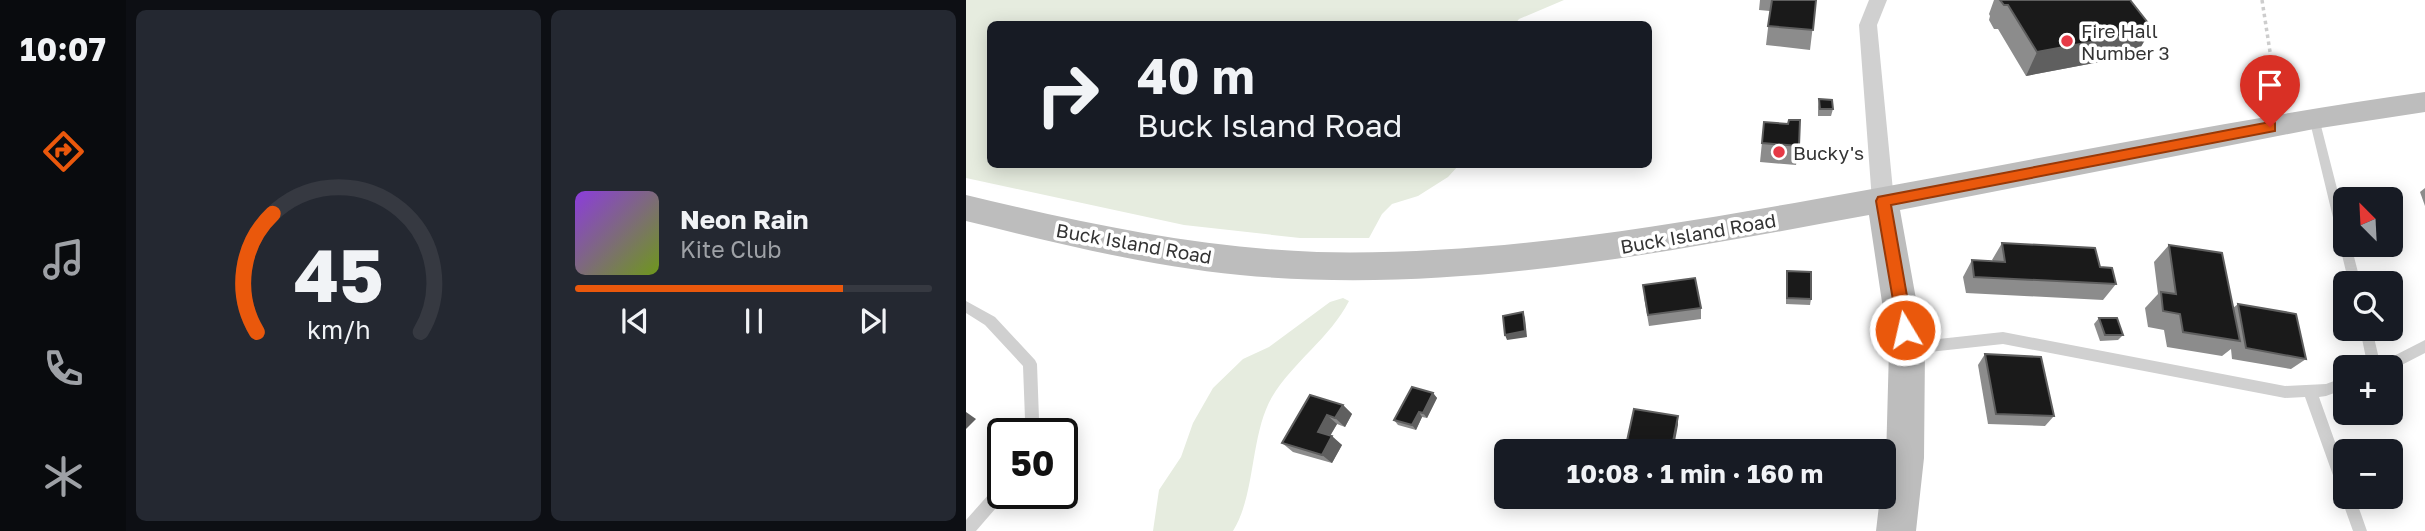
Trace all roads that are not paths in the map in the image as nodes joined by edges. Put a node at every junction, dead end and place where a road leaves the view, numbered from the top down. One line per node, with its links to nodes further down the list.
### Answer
1 (1878, 0): 4 (street)
2 (2425, 102): 3 (main road, Buck Island Road)
3 (2304, 120): 4 (main road, Buck Island Road); 6 (lane)
4 (1883, 201): 5 (main road, Buck Island Road); 9 (main road)
5 (966, 208)
6 (2333, 208)
7 (966, 306): 13 (lane)
8 (2425, 346): 10 (lane)
9 (1907, 349): 12 (lane); 18 (main road)
10 (2403, 358)
11 (2333, 387): 12 (lane)
12 (2310, 391): 14 (lane)
13 (1032, 418)
14 (2333, 456)
15 (987, 507): 17 (lane)
16 (2352, 509): 19 (lane)
17 (966, 531)
18 (1896, 531)
19 (2360, 531)

